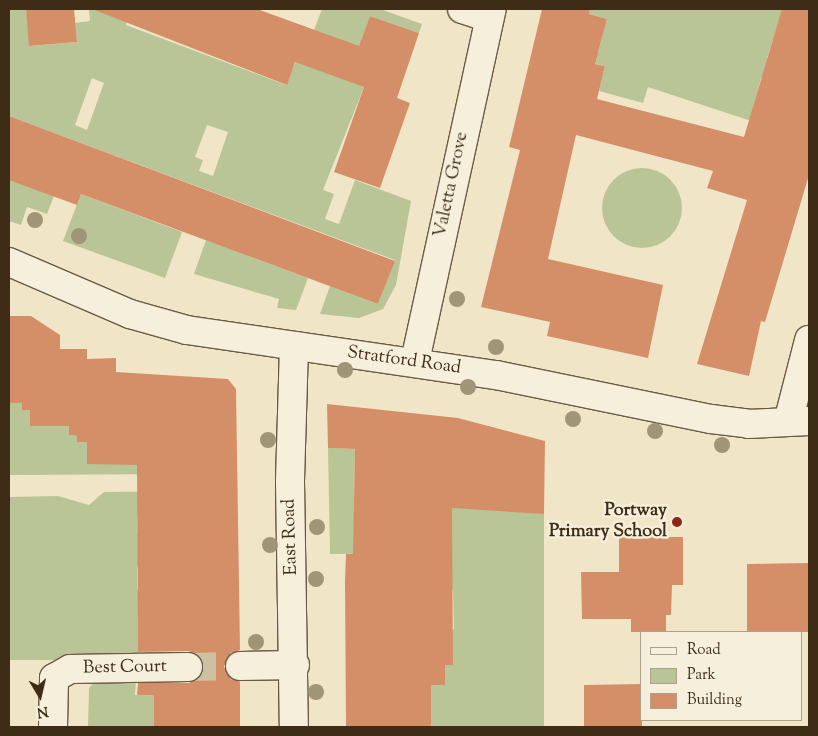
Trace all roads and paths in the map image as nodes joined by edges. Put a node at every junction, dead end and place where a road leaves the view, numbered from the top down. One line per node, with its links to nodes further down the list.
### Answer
1 (462, 9): 2 (street)
2 (490, 14): 6 (street, Valetta Grove)
3 (9, 262): 5 (street, Stratford Road)
4 (809, 340): 7 (street)
5 (294, 346): 6 (street, Stratford Road); 8 (street, East Road)
6 (415, 362): 7 (street, Stratford Road)
7 (799, 422)
8 (295, 665): 9 (street); 12 (street, East Road)
9 (240, 666)
10 (188, 667): 11 (street, Best Court)
11 (53, 727)
12 (294, 727)

